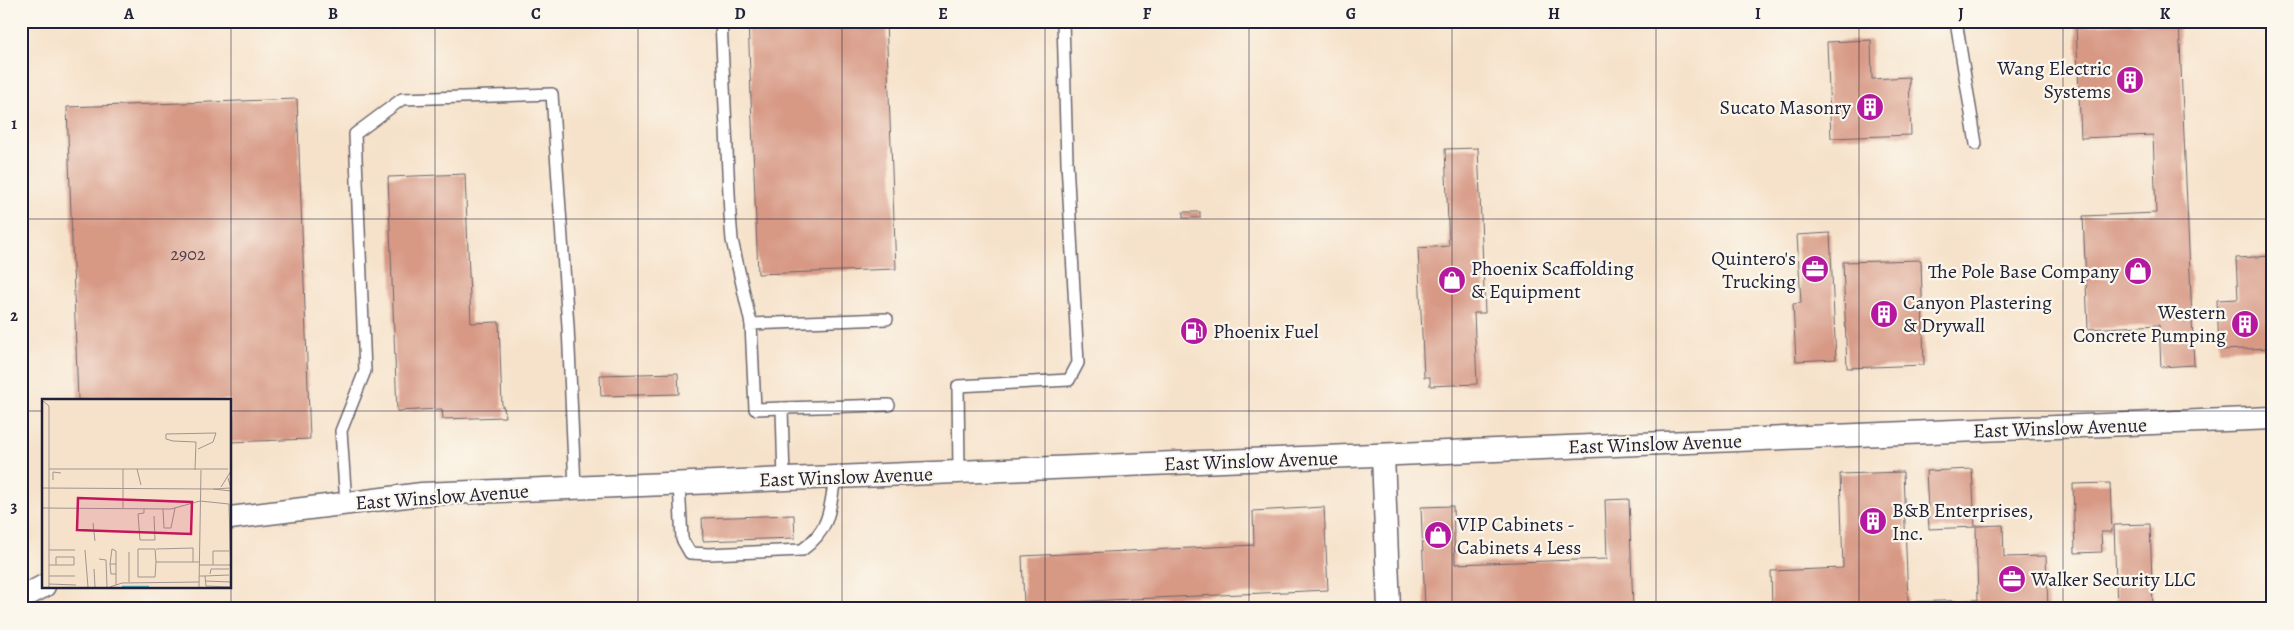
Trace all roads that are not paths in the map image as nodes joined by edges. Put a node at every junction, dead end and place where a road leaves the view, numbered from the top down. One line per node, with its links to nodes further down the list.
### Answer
1 (721, 21): 6 (lane)
2 (1063, 21): 11 (lane)
3 (1956, 21): 4 (lane)
4 (1976, 144)
5 (887, 319): 6 (lane)
6 (751, 324): 8 (lane)
7 (889, 405): 8 (lane)
8 (782, 408): 13 (lane)
9 (2273, 418): 10 (street, East Winslow Avenue)
10 (1383, 455): 11 (street, East Winslow Avenue); 20 (street)
11 (959, 472): 12 (street, East Winslow Avenue)
12 (835, 478): 13 (street, East Winslow Avenue); 14 (lane)
13 (784, 480): 14 (street, East Winslow Avenue)
14 (680, 484): 15 (street, East Winslow Avenue)
15 (575, 488): 16 (street, East Winslow Avenue); 16 (lane)
16 (346, 504): 17 (street, East Winslow Avenue)
17 (231, 518)
18 (42, 587): 19 (street)
19 (21, 598)
20 (1389, 609)

